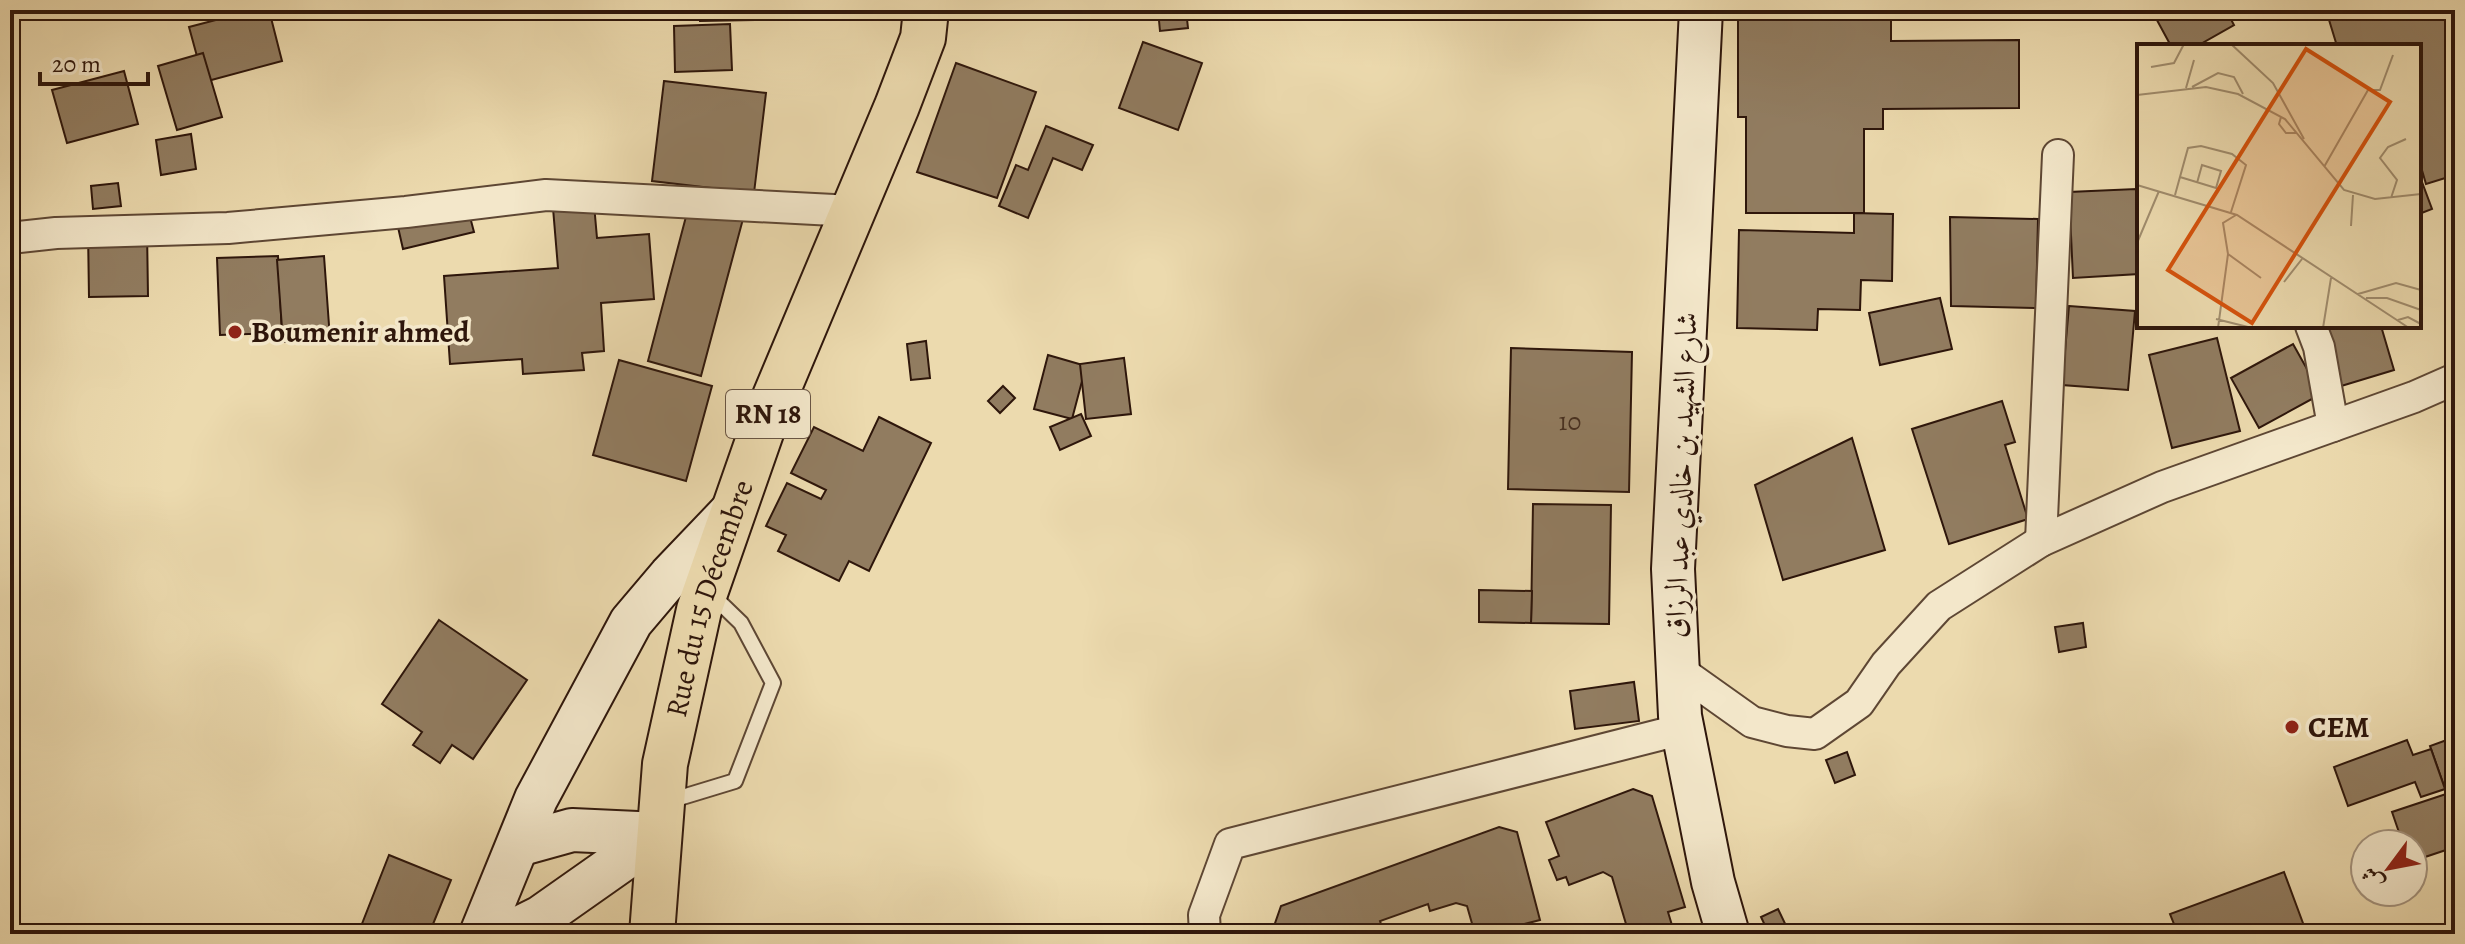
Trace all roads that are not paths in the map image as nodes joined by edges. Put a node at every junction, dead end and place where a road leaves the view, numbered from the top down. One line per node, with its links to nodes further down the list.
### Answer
1 (926, 10): 4 (main road, Rue du 15 Décembre / RN 18)
2 (1701, 10): 12 (main road, شارع الشهيد بن خالدي عبد الرزاق)
3 (2058, 155): 10 (street)
4 (853, 211): 5 (street); 9 (main road, Rue du 15 Décembre / RN 18)
5 (10, 238)
6 (2312, 328): 8 (street)
7 (2455, 379): 8 (street)
8 (2333, 426): 10 (street)
9 (734, 509): 11 (main road, Rue du 15 Décembre / RN 18); 15 (main road)
10 (2041, 541): 12 (street)
11 (706, 589): 14 (main road, Rue du 15 Décembre / RN 18); 14 (lane)
12 (1676, 668): 13 (main road, شارع الشهيد بن خالدي عبد الرزاق)
13 (1683, 729): 19 (street); 20 (main road, شارع الشهيد بن خالدي عبد الرزاق)
14 (661, 818): 15 (main road); 17 (main road); 18 (main road, Rue du 15 Décembre / RN 18)
15 (518, 845): 16 (main road)
16 (481, 934)
17 (507, 934)
18 (652, 934)
19 (1205, 934)
20 (1728, 934)

